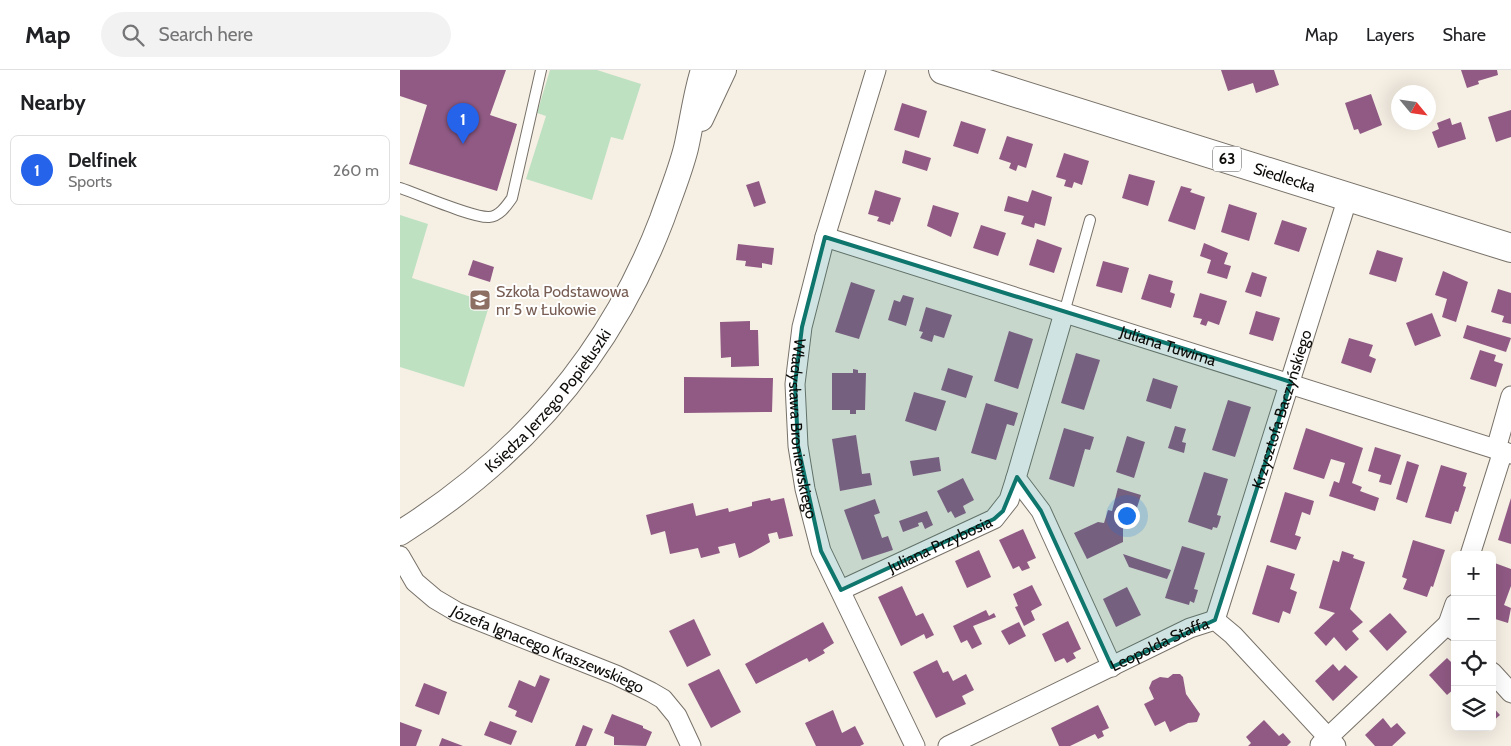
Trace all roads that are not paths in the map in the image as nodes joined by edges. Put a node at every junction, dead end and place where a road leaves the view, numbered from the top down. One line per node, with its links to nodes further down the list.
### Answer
1 (541, 70): 7 (lane)
2 (703, 70): 6 (street, Księdza Jerzego Popiełuszki)
3 (724, 70): 6 (street, Księdza Jerzego Popiełuszki)
4 (876, 70): 10 (street, Władysława Broniewskiego)
5 (943, 70): 8 (main road, Siedlecka / 63)
6 (685, 149): 17 (street, Księdza Jerzego Popiełuszki)
7 (400, 188)
8 (1348, 197): 11 (main road, Siedlecka / 63); 13 (street, Krzysztofa Baczyńskiego)
9 (1090, 220): 12 (lane)
10 (825, 237): 12 (street, Juliana Tuwima); 20 (street, Władysława Broniewskiego)
11 (1511, 248)
12 (1064, 313): 13 (street, Juliana Tuwima); 16 (street, Juliana Przybosia)
13 (1291, 382): 15 (street, Juliana Tuwima); 21 (street, Krzysztofa Baczyńskiego)
14 (1511, 396): 15 (street)
15 (1503, 451): 18 (street)
16 (1016, 478): 20 (street, Juliana Przybosia); 23 (street)
17 (400, 533)
18 (1471, 551)
19 (400, 556): 27 (street, Józefa Ignacego Kraszewskiego)
20 (841, 590): 28 (street, Władysława Broniewskiego)
21 (1215, 620): 23 (street, Leopolda Staffa); 26 (street, Leopolda Staffa)
22 (1451, 629): 26 (street)
23 (1112, 667): 29 (street, Leopolda Staffa)
24 (1496, 676): 25 (street)
25 (1511, 693)
26 (1327, 743)
27 (692, 746)
28 (915, 746)
29 (948, 746)

